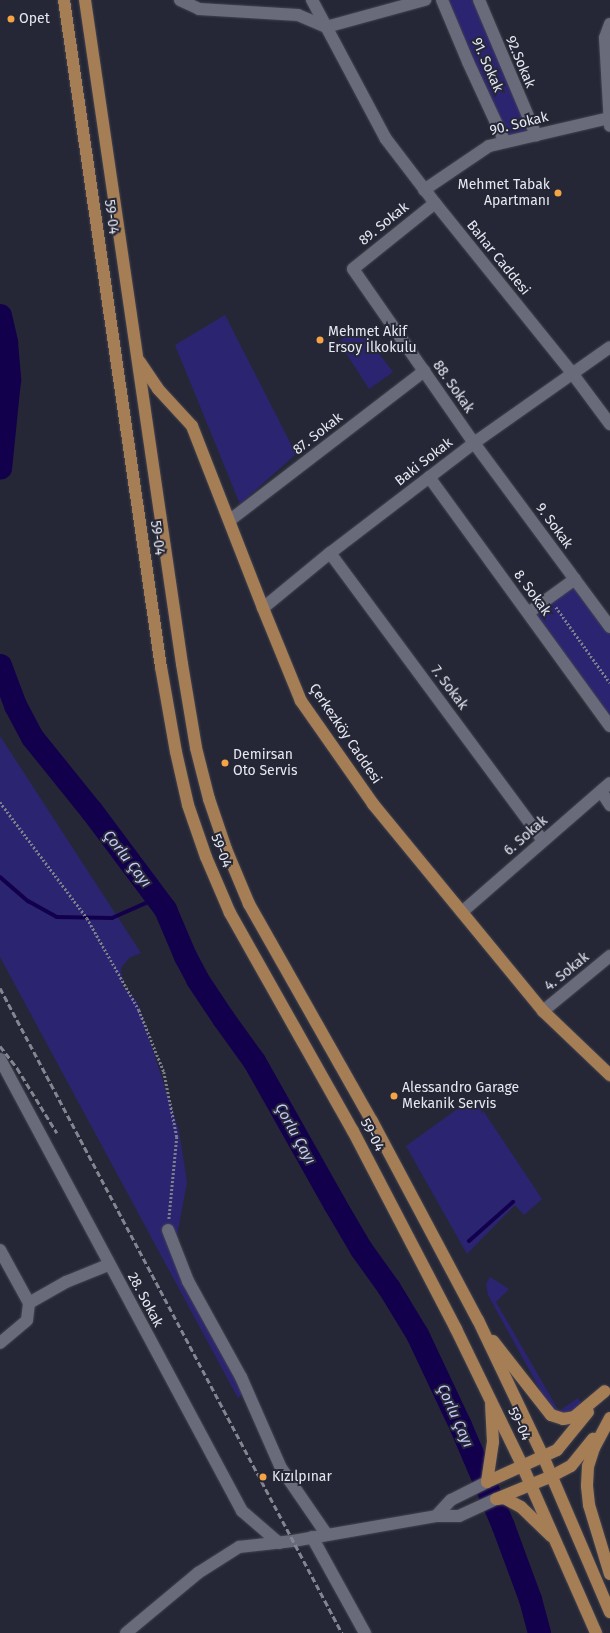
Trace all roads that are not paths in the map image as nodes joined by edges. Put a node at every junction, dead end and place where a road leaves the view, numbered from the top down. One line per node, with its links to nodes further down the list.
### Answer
1 (64, 0): 48 (main road, 59-04 / 59-04)
2 (85, 0): 19 (main road, 59-04)
3 (180, 0): 9 (street)
4 (312, 0): 11 (street, Bahar Caddesi)
5 (425, 0): 8 (street)
6 (442, 0): 14 (street, 91. Sokak)
7 (479, 0): 13 (street, 92.Sokak)
8 (393, 4): 11 (street)
9 (210, 5): 11 (street)
10 (610, 24): 12 (street)
11 (326, 27): 15 (street, Bahar Caddesi)
12 (609, 122): 13 (street, 90. Sokak)
13 (536, 135): 14 (street, 90. Sokak)
14 (506, 142): 15 (street, 90. Sokak)
15 (424, 190): 16 (street, Bahar Caddesi)
16 (435, 203): 17 (street, 89. Sokak); 21 (street, Bahar Caddesi)
17 (353, 269): 20 (street, 88. Sokak)
18 (610, 347): 21 (street, Baki Sokak)
19 (138, 358): 25 (main road, Çerkezköy Caddesi); 45 (main road, 59-04)
20 (424, 371): 23 (street, 88. Sokak); 25 (street, 87. Sokak)
21 (572, 373): 22 (street, Bahar Caddesi); 23 (street, Baki Sokak)
22 (610, 424)
23 (474, 443): 24 (street, Baki Sokak); 27 (street, 9. Sokak)
24 (429, 477): 26 (street, Baki Sokak); 29 (street, 8. Sokak)
25 (230, 520): 28 (main road, Çerkezköy Caddesi)
26 (330, 553): 28 (street, Baki Sokak); 35 (street, 7. Sokak)
27 (575, 579): 29 (street); 30 (street, 9. Sokak)
28 (263, 608): 36 (main road, Çerkezköy Caddesi)
29 (528, 613): 31 (street, 8. Sokak)
30 (610, 626)
31 (610, 726)
32 (610, 783): 33 (street, 6. Sokak)
33 (601, 791): 34 (street); 35 (street, 6. Sokak)
34 (610, 805)
35 (543, 841): 36 (street, 6. Sokak)
36 (462, 912): 38 (main road, Çerkezköy Caddesi)
37 (610, 956): 38 (street, 4. Sokak)
38 (543, 1011): 40 (main road, Çerkezköy Caddesi)
39 (0, 1059): 43 (street, 28. Sokak)
40 (610, 1075)
41 (168, 1230): 57 (street)
42 (0, 1250): 44 (street)
43 (108, 1265): 44 (street); 60 (street, 28. Sokak)
44 (29, 1303): 46 (street)
45 (478, 1320): 47 (main road); 50 (main road, 59-04)
46 (0, 1343)
47 (607, 1388): 50 (main road)
48 (491, 1402): 51 (main road, 59-04 / 59-04); 53 (main road)
49 (610, 1417): 52 (main road); 61 (main road)
50 (543, 1456): 51 (main road); 52 (main road, 59-04)
51 (522, 1464): 53 (main road); 54 (main road, 59-04 / 59-04)
52 (552, 1476): 54 (main road); 62 (main road, 59-04)
53 (488, 1482): 56 (street)
54 (531, 1485): 55 (main road); 59 (main road, 59-04 / 59-04)
55 (496, 1499): 56 (street); 59 (main road)
56 (436, 1516): 57 (street)
57 (327, 1535): 58 (street)
58 (312, 1537): 60 (street); 64 (street)
59 (555, 1539): 65 (main road, 59-04 / 59-04)
60 (279, 1543): 63 (street)
61 (610, 1574)
62 (610, 1612)
63 (126, 1633)
64 (365, 1633)
65 (596, 1633)

